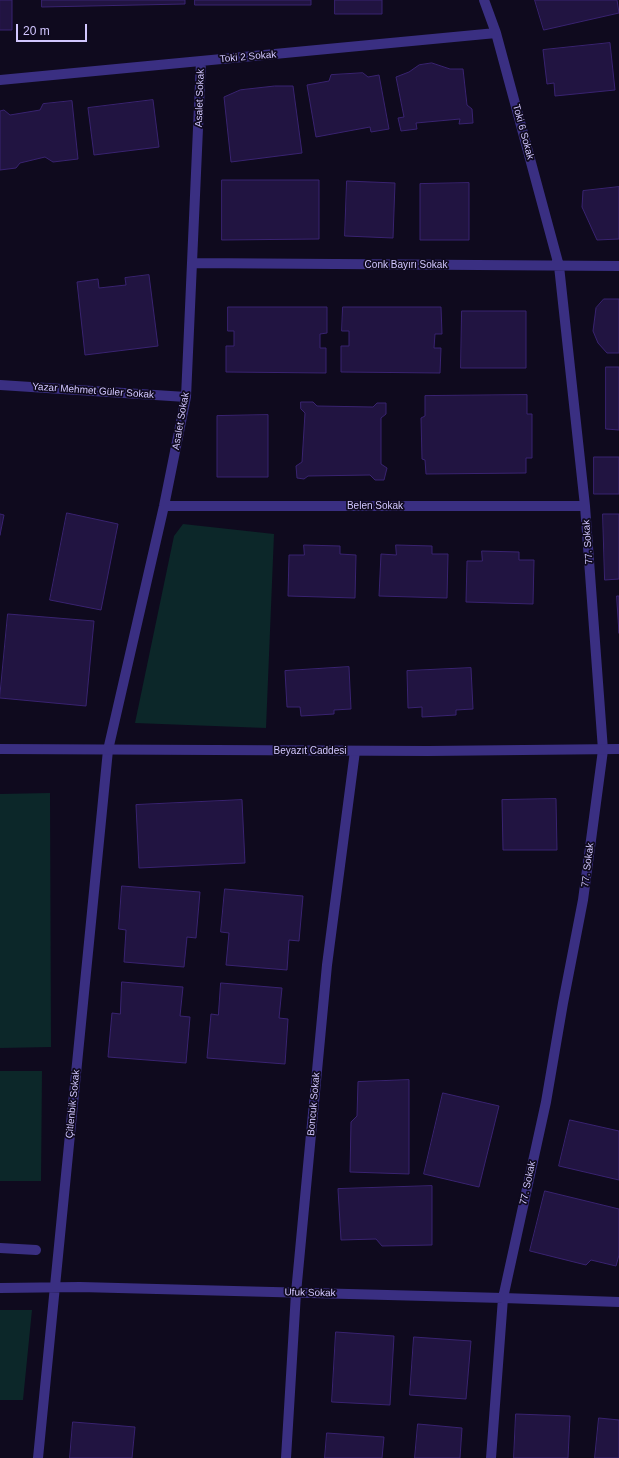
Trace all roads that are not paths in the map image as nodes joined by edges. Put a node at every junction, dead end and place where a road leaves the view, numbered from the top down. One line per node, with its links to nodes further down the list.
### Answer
1 (484, 0): 2 (street, Toki 6 Sokak)
2 (496, 33): 3 (street, Toki 2 Sokak); 6 (street, Toki 6 Sokak)
3 (201, 61): 4 (street, Toki 2 Sokak); 5 (street, Asalet Sokak)
4 (0, 80)
5 (193, 263): 6 (street, Conk Bayırı Sokak); 9 (street, Asalet Sokak)
6 (559, 266): 7 (street, Conk Bayırı Sokak); 11 (street, 77. Sokak)
7 (619, 266)
8 (0, 385): 9 (street, Yazar Mehmet Güler Sokak)
9 (186, 397): 10 (street, Asalet Sokak)
10 (164, 506): 11 (street, Belen Sokak); 14 (street, Asalet Sokak)
11 (585, 506): 15 (street, 77. Sokak)
12 (0, 749): 14 (street, Beyazıt Caddesi)
13 (619, 749): 15 (street, Beyazıt Caddesi)
14 (108, 750): 16 (street, Beyazıt Caddesi); 20 (street, Çitlenbik Sokak)
15 (603, 750): 16 (street, Beyazıt Caddesi); 22 (street, 77. Sokak)
16 (355, 751): 21 (street, Boncuk Sokak)
17 (0, 1248): 18 (street)
18 (36, 1250)
19 (0, 1288): 20 (street, Ufuk Sokak)
20 (54, 1288): 21 (street, Ufuk Sokak); 24 (street, Çitlenbik Sokak)
21 (296, 1293): 22 (street, Ufuk Sokak); 25 (street, Boncuk Sokak)
22 (503, 1298): 23 (street, Ufuk Sokak); 26 (street, 77. Sokak)
23 (619, 1302)
24 (38, 1458)
25 (286, 1458)
26 (491, 1458)

